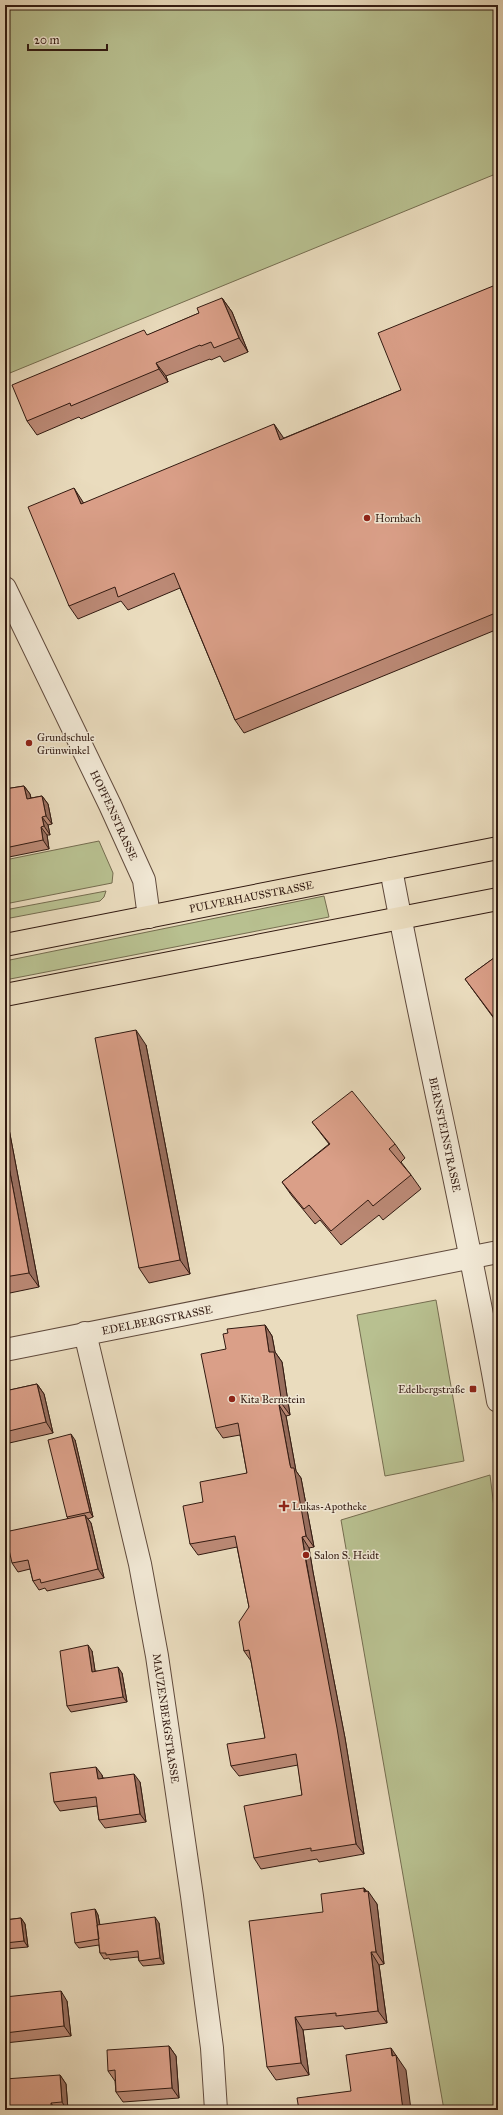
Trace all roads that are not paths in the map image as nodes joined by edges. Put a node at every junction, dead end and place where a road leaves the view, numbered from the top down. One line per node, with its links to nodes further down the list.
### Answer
1 (5, 588): 5 (street, HOPFENSTRASSE)
2 (498, 848): 3 (main road, PULVERHAUSSTRASSE)
3 (391, 869): 5 (main road, PULVERHAUSSTRASSE); 6 (street, BERNSTEINSTRASSE)
4 (498, 899): 6 (main road)
5 (149, 917): 7 (main road, PULVERHAUSSTRASSE)
6 (400, 918): 8 (main road); 10 (street, BERNSTEINSTRASSE)
7 (5, 945)
8 (5, 995)
9 (498, 1252): 10 (street, EDELBERGSTRASSE)
10 (472, 1257): 11 (street, EDELBERGSTRASSE); 13 (street, BERNSTEINSTRASSE)
11 (85, 1333): 12 (street, EDELBERGSTRASSE); 14 (street, MAUZENBERGSTRASSE)
12 (5, 1350)
13 (498, 1401)
14 (216, 2110)

